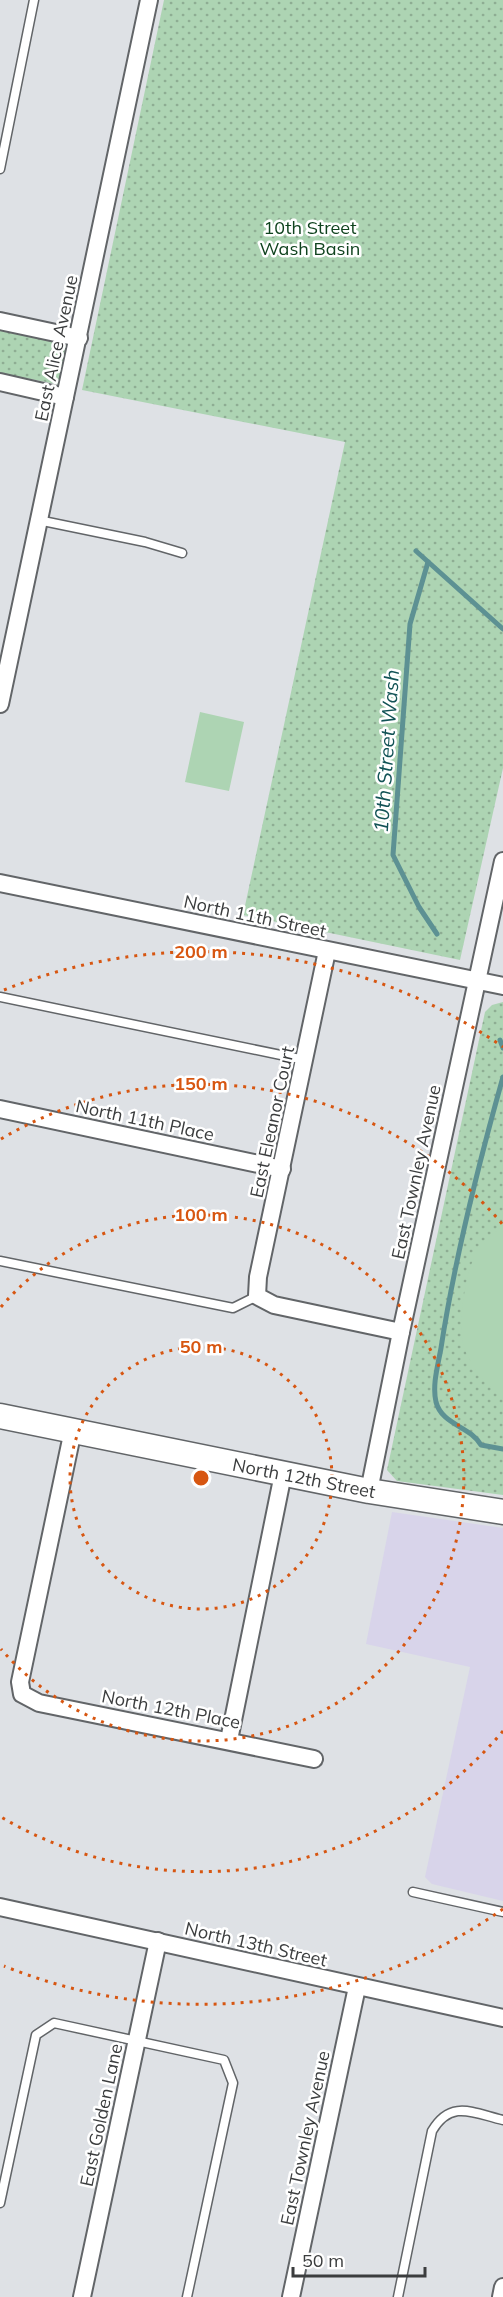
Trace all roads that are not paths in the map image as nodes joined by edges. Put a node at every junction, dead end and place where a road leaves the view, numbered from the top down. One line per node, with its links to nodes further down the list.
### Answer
1 (34, 0): 3 (lane)
2 (149, 0): 5 (street, East Alice Avenue)
3 (0, 169)
4 (0, 321): 5 (street)
5 (79, 338): 7 (street, East Alice Avenue)
6 (0, 382): 7 (street)
7 (65, 397): 8 (street, East Alice Avenue)
8 (38, 520): 9 (lane); 10 (street, East Alice Avenue)
9 (182, 553)
10 (0, 704)
11 (503, 861): 14 (street, East Townley Avenue)
12 (0, 883): 13 (street, North 11th Street)
13 (327, 951): 14 (street, North 11th Street); 17 (street, East Eleanor Court)
14 (476, 980): 15 (street, North 11th Street); 22 (street, East Townley Avenue)
15 (503, 986)
16 (0, 997): 17 (lane)
17 (306, 1060): 19 (street, East Eleanor Court)
18 (0, 1109): 19 (street, North 11th Place)
19 (282, 1169): 21 (street, East Eleanor Court)
20 (0, 1261): 21 (lane)
21 (257, 1296): 22 (street)
22 (401, 1332): 26 (street, East Townley Avenue)
23 (0, 1416): 24 (street, North 12th Street)
24 (73, 1430): 25 (street, North 12th Street); 28 (street, North 12th Place)
25 (283, 1474): 26 (street, North 12th Street); 28 (street)
26 (369, 1491): 27 (street, North 12th Street)
27 (503, 1512)
28 (229, 1740): 29 (street, North 12th Place)
29 (314, 1759)
30 (413, 1892): 32 (lane)
31 (0, 1907): 33 (street, North 13th Street)
32 (503, 1912)
33 (158, 1941): 34 (street, North 13th Street); 36 (street, East Golden Lane)
34 (357, 1987): 35 (street, North 13th Street); 42 (street, East Townley Avenue)
35 (503, 2018)
36 (137, 2040): 38 (lane); 40 (street, East Golden Lane); 41 (lane)
37 (503, 2120): 43 (lane)
38 (0, 2204)
39 (503, 2287): 44 (street)
40 (82, 2297)
41 (187, 2297)
42 (291, 2297)
43 (398, 2297)
44 (501, 2297)

